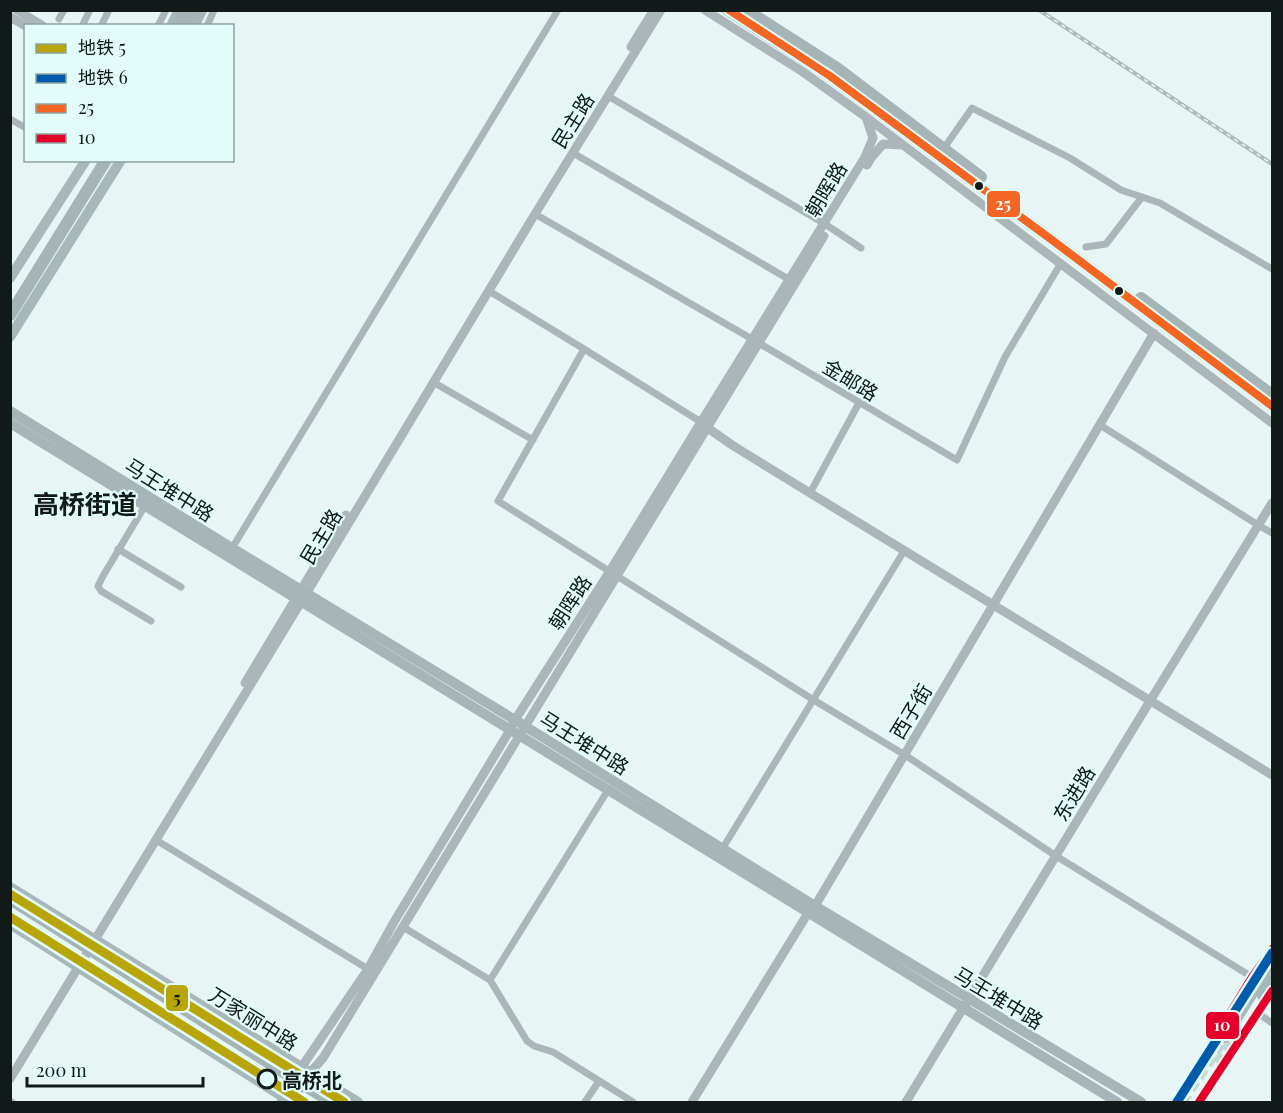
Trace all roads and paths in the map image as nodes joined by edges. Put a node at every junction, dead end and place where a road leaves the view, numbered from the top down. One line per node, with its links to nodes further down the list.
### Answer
1 (17, 10): 16 (street)
2 (64, 10): 15 (street)
3 (90, 10): 17 (street)
4 (110, 10): 18 (street)
5 (166, 10): 19 (street)
6 (179, 10): 20 (main road)
7 (214, 10): 21 (street)
8 (558, 10): 67 (street)
9 (654, 10): 70 (street, 民主路)
10 (661, 10): 23 (street, 民主路)
11 (705, 10): 24 (street)
12 (728, 10): 53 (highway)
13 (746, 10): 28 (highway)
14 (10, 16): 22 (street)
15 (59, 19)
16 (40, 24)
17 (83, 24)
18 (102, 24)
19 (159, 24)
20 (172, 24)
21 (208, 24)
22 (24, 25)
23 (608, 96): 29 (street, 民主路); 36 (street)
24 (866, 117): 27 (street); 36 (street, 朝晖路)
25 (10, 119): 26 (street)
26 (24, 127)
27 (902, 144): 36 (street, 朝晖路); 39 (street)
28 (944, 148): 34 (street); 51 (highway)
29 (573, 153): 35 (street, 民主路); 42 (street)
30 (84, 162): 41 (main road)
31 (98, 162): 44 (highway)
32 (105, 162): 45 (highway)
33 (120, 162): 47 (main road)
34 (1142, 197): 37 (street); 40 (street)
35 (535, 214): 43 (street, 民主路); 48 (street, 金邮路)
36 (827, 225): 38 (street); 42 (street, 朝晖路); 48 (street, 朝晖路)
37 (1086, 247)
38 (861, 248)
39 (1061, 263): 46 (street); 52 (street, 金邮路)
40 (1272, 269)
41 (10, 278)
42 (790, 280): 48 (street, 朝晖路)
43 (489, 291): 49 (street); 50 (street, 民主路)
44 (10, 304)
45 (10, 315)
46 (1154, 333): 56 (street); 58 (street, 西子街)
47 (10, 337)
48 (755, 341): 52 (street, 金邮路); 57 (street, 朝晖路)
49 (585, 349): 57 (street); 59 (street)
50 (433, 382): 59 (street); 70 (street, 民主路)
51 (1272, 395)
52 (859, 403): 60 (street)
53 (1272, 406)
54 (10, 411): 61 (main road, 马王堆中路)
55 (10, 423): 61 (main road, 马王堆中路)
56 (1272, 423)
57 (704, 425): 60 (street); 68 (street, 朝晖路)
58 (1100, 425): 63 (street); 71 (street, 西子街)
59 (533, 440): 68 (street)
60 (810, 494): 66 (street)
61 (147, 502): 65 (street); 67 (main road, 马王堆中路)
62 (1272, 503): 63 (street, 东进路)
63 (1258, 525): 64 (street); 74 (street, 东进路)
64 (1272, 533)
65 (118, 549): 69 (street); 72 (street)
66 (904, 551): 71 (street); 73 (street)
67 (230, 553): 70 (main road, 马王堆中路)
68 (614, 573): 73 (street); 75 (street, 朝晖路)
69 (181, 587)
70 (301, 596): 75 (main road, 马王堆中路); 79 (street, 民主路); 88 (street, 民主路)
71 (993, 606): 74 (street); 76 (street, 西子街)
72 (151, 621)
73 (812, 699): 76 (street); 80 (street)
74 (1150, 701): 77 (street); 81 (street, 东进路)
75 (517, 728): 78 (main road, 马王堆中路); 80 (main road, 马王堆中路); 87 (street, 朝晖路); 92 (street, 朝晖路)
76 (905, 755): 81 (street); 85 (street, 西子街)
77 (1272, 775)
78 (608, 790): 80 (main road, 马王堆中路); 94 (street)
79 (156, 840): 88 (street, 民主路); 92 (street)
80 (719, 853): 85 (main road, 马王堆中路)
81 (1056, 856): 93 (street); 97 (street, 东进路)
82 (10, 887): 88 (main road, 万家丽中路)
83 (10, 899): 108 (highway, bridge)
84 (10, 908): 107 (highway)
85 (812, 910): 97 (main road, 马王堆中路); 112 (street, 西子街)
86 (10, 924): 91 (main road)
87 (403, 927): 94 (street); 101 (street, 朝晖路)
88 (93, 938): 91 (street, 民主路); 101 (main road, 万家丽中路)
89 (1272, 949): 93 (main road)
90 (1272, 963): 95 (main road)
91 (76, 966): 100 (street, 民主路); 102 (street, 民主路); 106 (main road)
92 (368, 969): 101 (street, 朝晖路)
93 (1252, 977): 104 (main road)
94 (490, 980): 103 (street)
95 (1272, 980)
96 (1272, 992): 98 (main road)
97 (965, 1004): 113 (street, 东进路); 114 (main road, 马王堆中路); 115 (main road, 马王堆中路)
98 (1258, 1013): 99 (street); 105 (main road)
99 (1272, 1023)
100 (10, 1068)
101 (305, 1071): 106 (street, 朝晖路); 109 (main road, 万家丽中路)
102 (10, 1079)
103 (599, 1081): 110 (street); 111 (street)
104 (1189, 1081): 105 (main road); 116 (main road)
105 (1202, 1099)
106 (287, 1101)
107 (316, 1102)
108 (332, 1102)
109 (358, 1102)
110 (585, 1102)
111 (633, 1102)
112 (692, 1102)
113 (906, 1102)
114 (1117, 1102)
115 (1141, 1102)
116 (1174, 1102)

